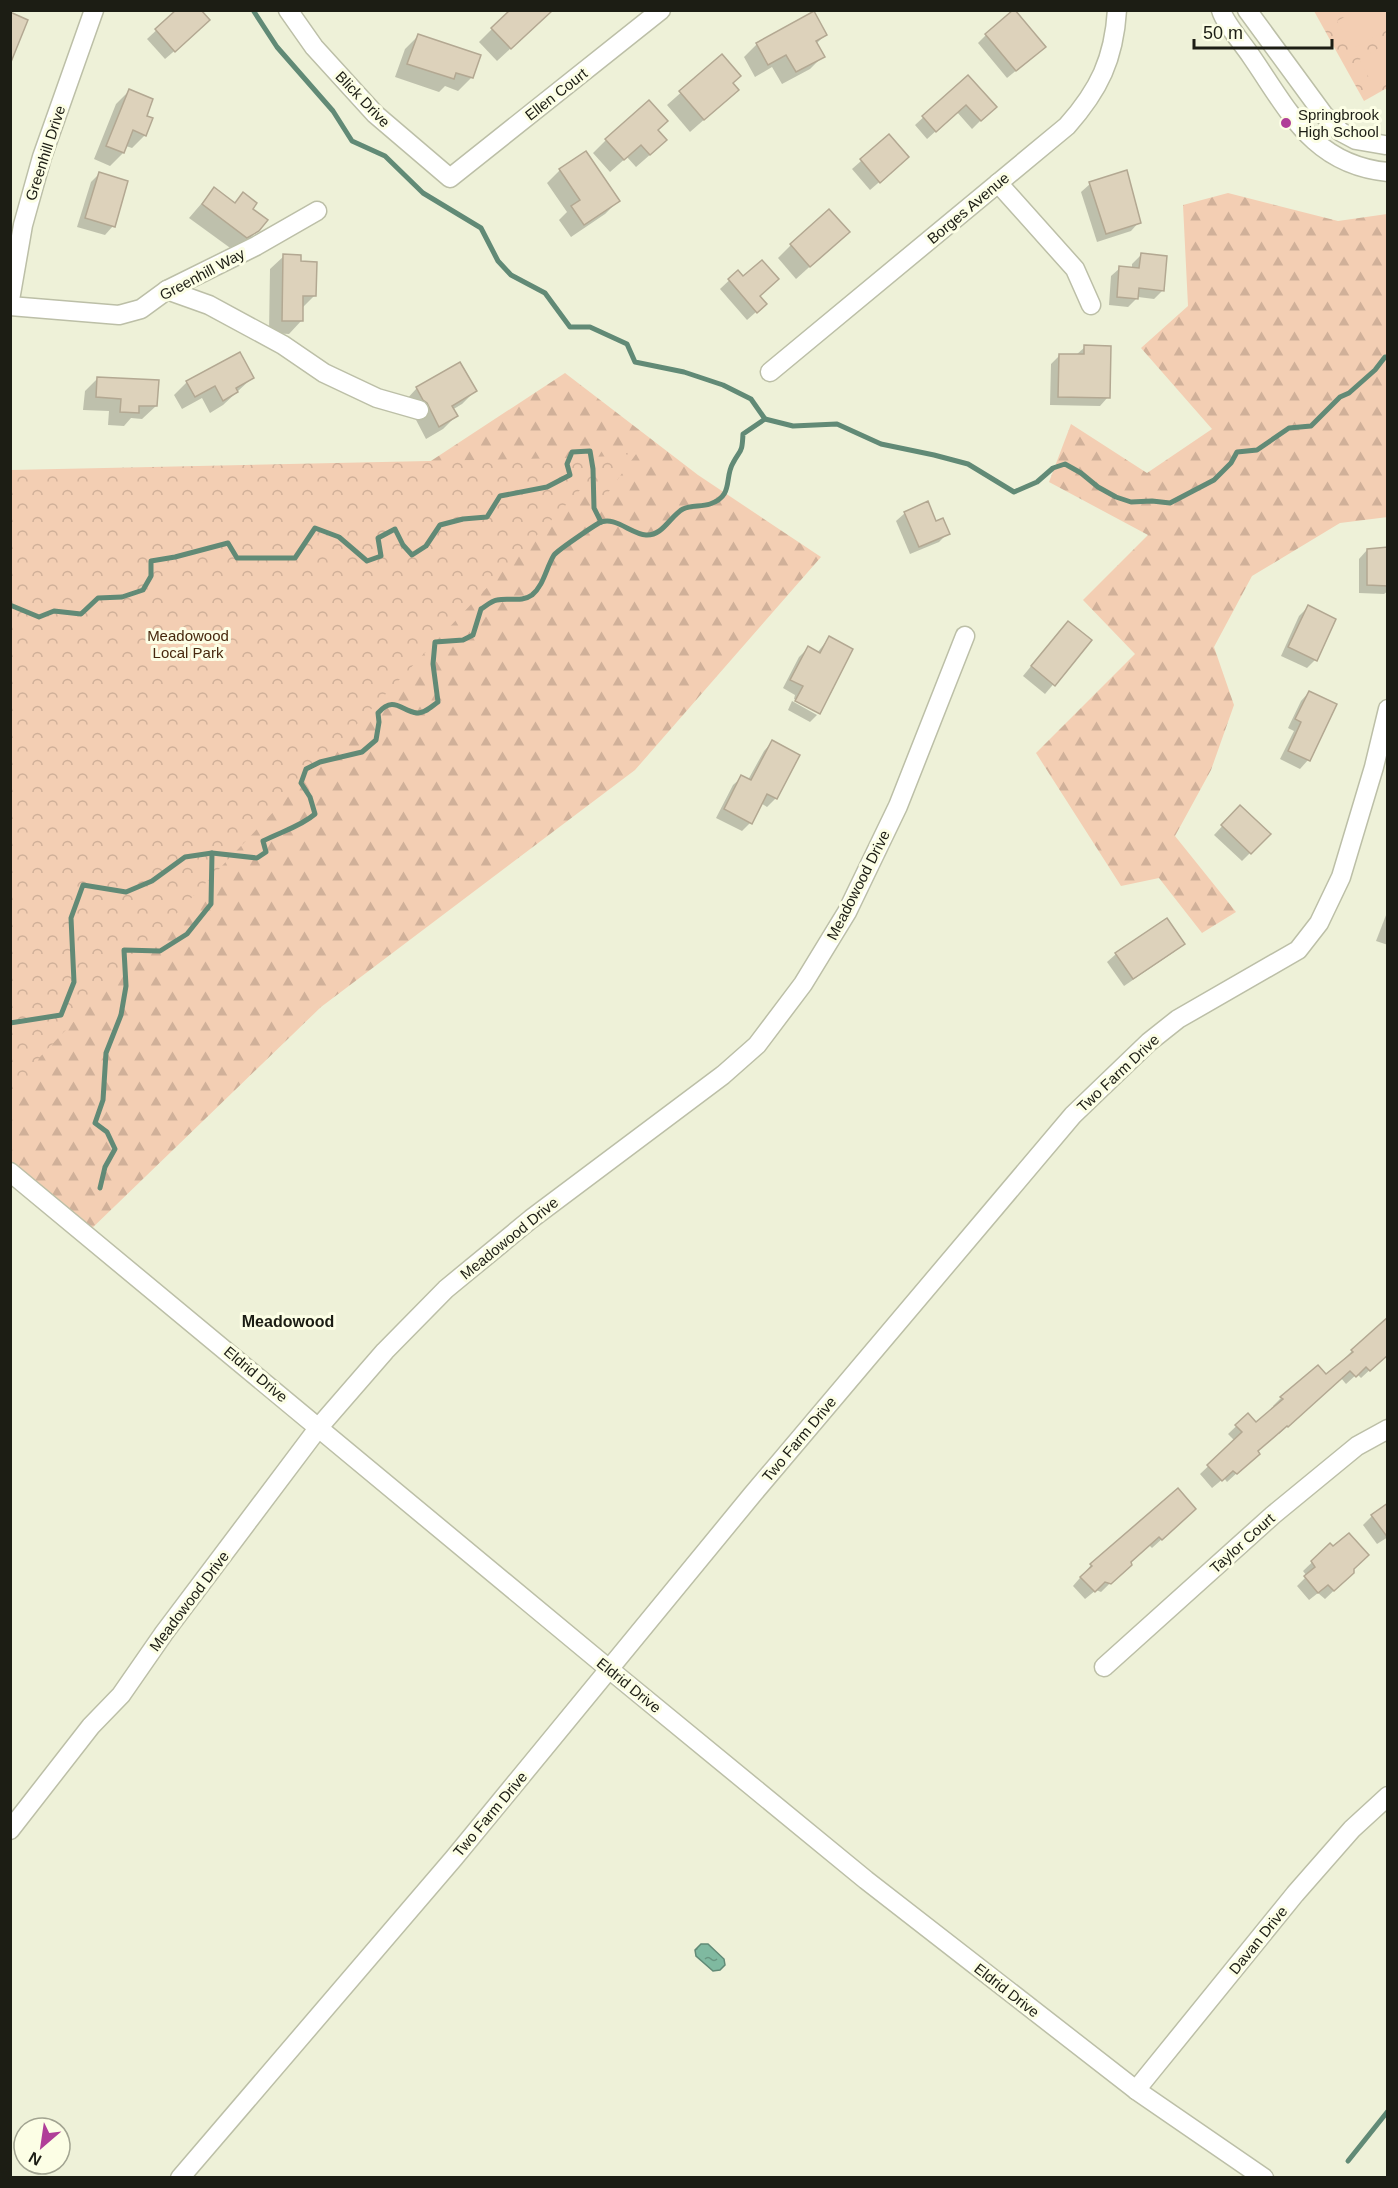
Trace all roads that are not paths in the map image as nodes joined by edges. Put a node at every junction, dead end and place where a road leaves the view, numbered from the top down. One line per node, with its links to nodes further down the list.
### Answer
1 (94, 10): 13 (street, Greenhill Drive)
2 (288, 10): 9 (street, Blick Drive)
3 (661, 10): 9 (street, Ellen Court)
4 (1117, 10): 10 (street, Borges Avenue)
5 (1221, 10): 8 (street)
6 (1247, 10): 7 (street)
7 (1386, 145): 8 (street)
8 (1385, 172)
9 (450, 178)
10 (998, 183): 14 (street); 16 (street, Borges Avenue)
11 (317, 211): 12 (street, Greenhill Way)
12 (167, 290): 15 (street, Greenhill Way); 17 (street)
13 (10, 300)
14 (1091, 305)
15 (10, 306)
16 (770, 372)
17 (419, 410)
18 (965, 636): 21 (street, Meadowood Drive)
19 (1388, 709): 24 (street, Two Farm Drive)
20 (10, 1172): 21 (street, Eldrid Drive)
21 (320, 1427): 24 (street, Eldrid Drive); 26 (street, Meadowood Drive)
22 (1388, 1429): 23 (street, Taylor Court)
23 (1104, 1667)
24 (609, 1670): 27 (street, Eldrid Drive); 28 (street, Two Farm Drive)
25 (1388, 1796): 27 (street, Davan Drive)
26 (10, 1830)
27 (1136, 2090): 29 (street, Eldrid Drive)
28 (180, 2178)
29 (1264, 2178)

